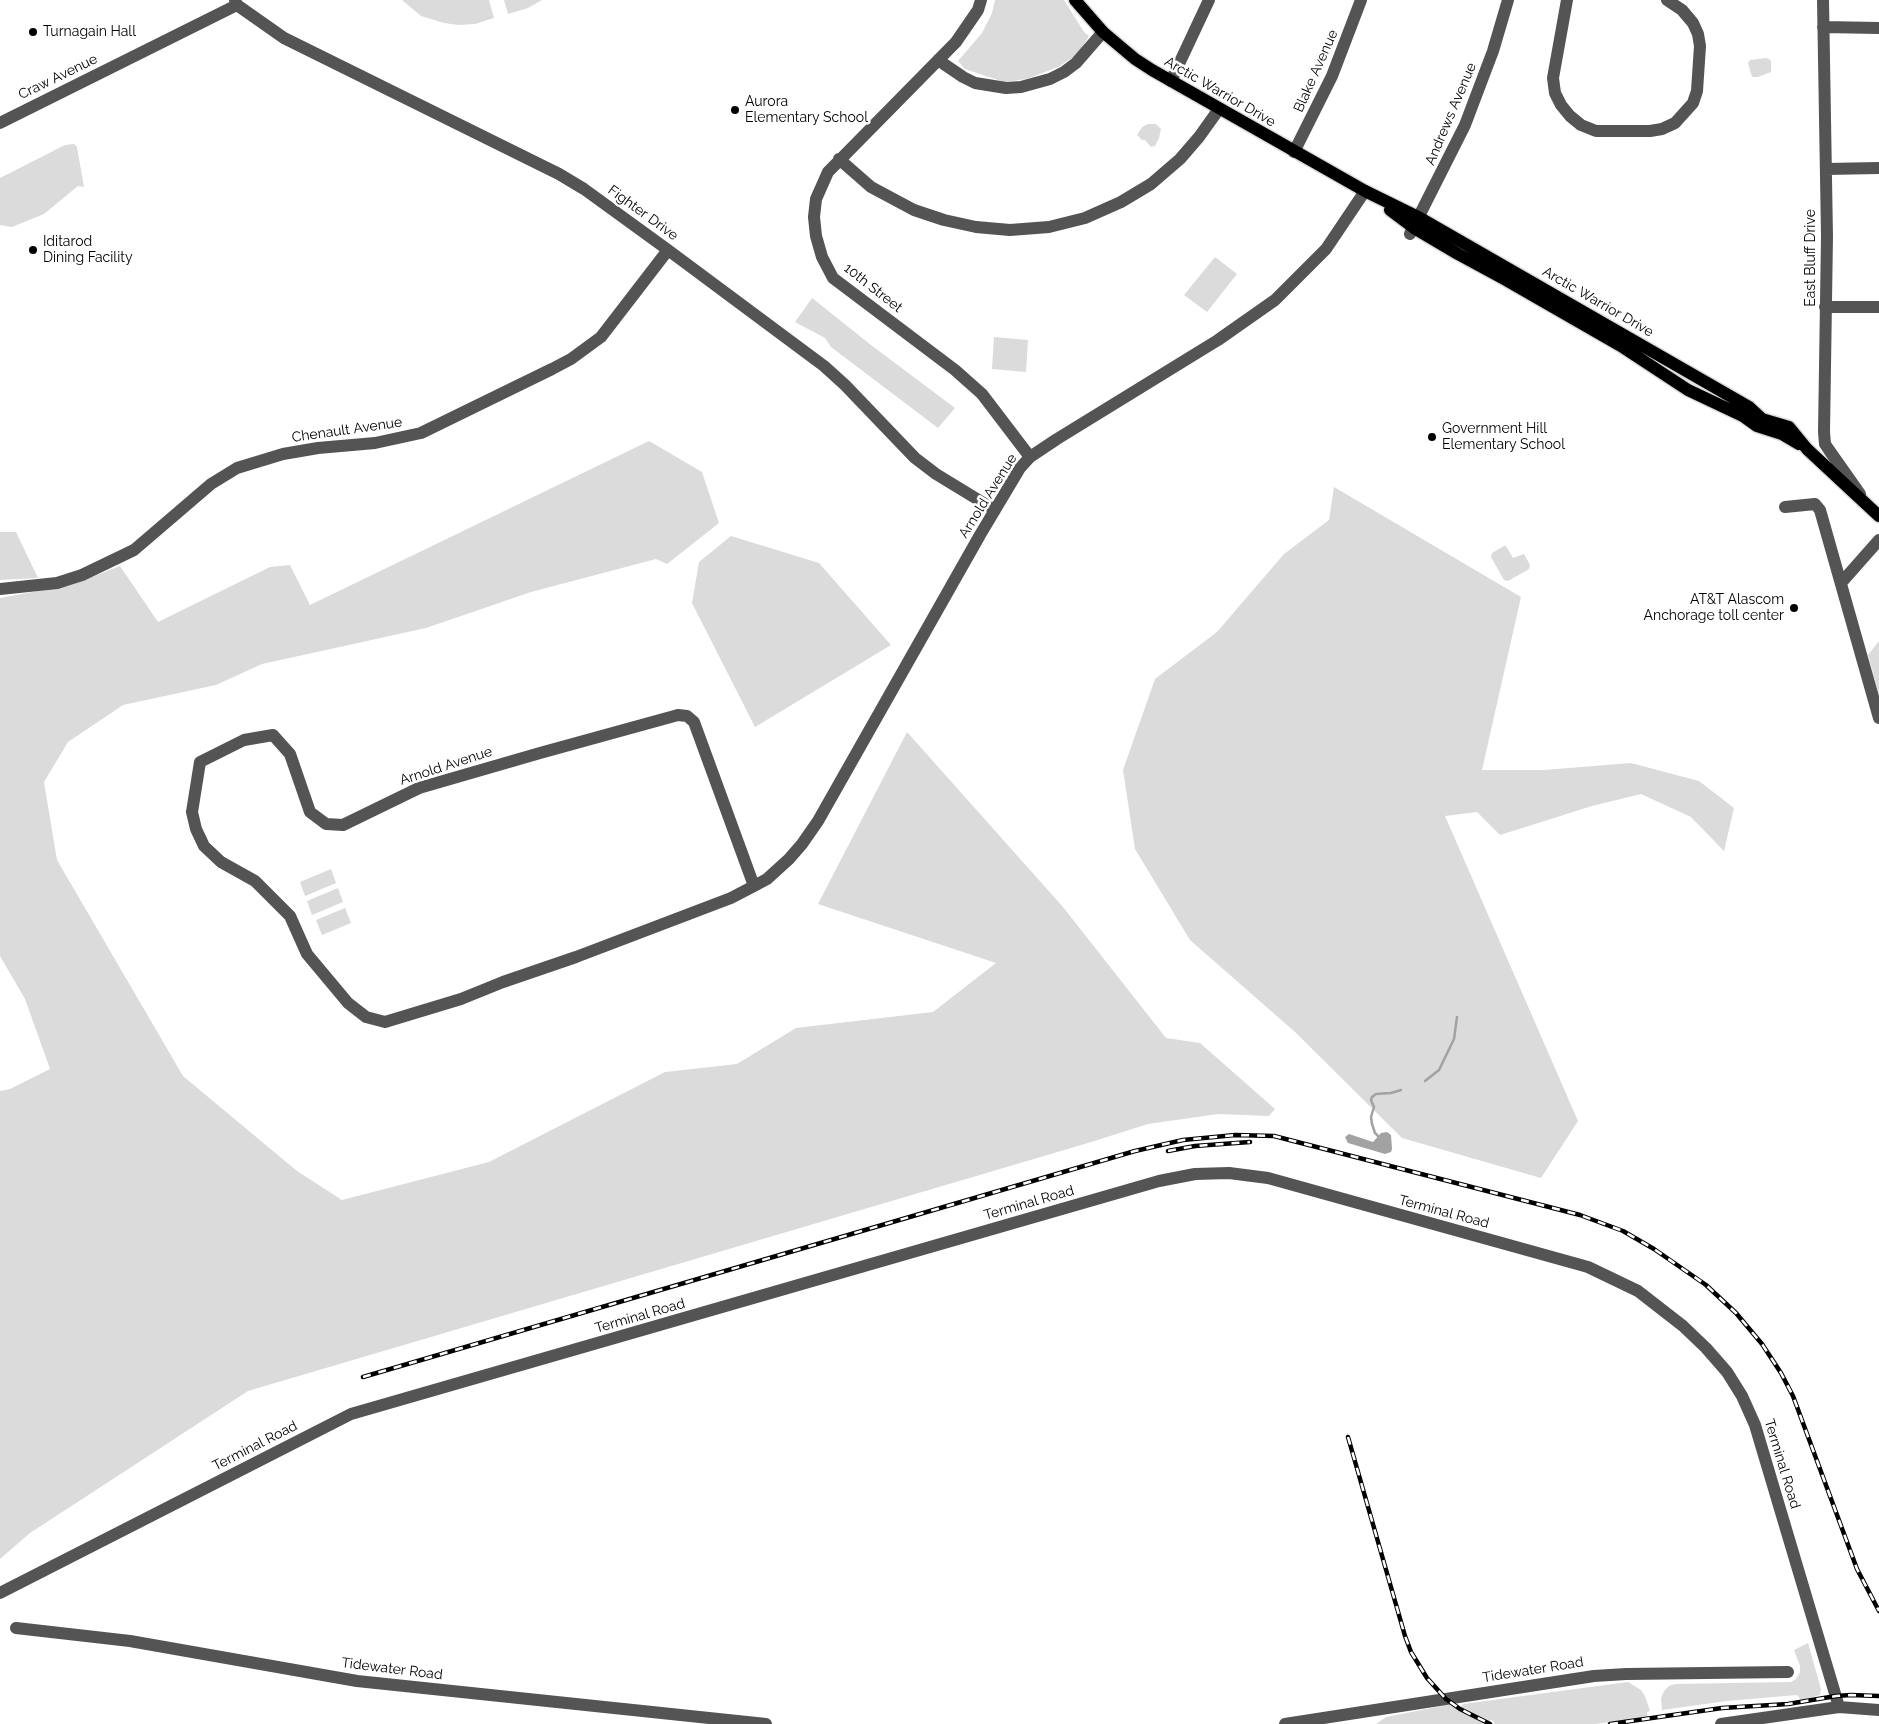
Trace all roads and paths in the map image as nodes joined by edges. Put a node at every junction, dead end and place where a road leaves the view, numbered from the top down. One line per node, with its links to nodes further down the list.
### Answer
1 (981, 0): 13 (street, 10th Street)
2 (1075, 0): 12 (main road, Arctic Warrior Drive)
3 (1209, 0): 14 (street)
4 (1360, 0): 17 (street, Blake Avenue)
5 (1508, 0): 22 (street, Andrews Avenue)
6 (1567, 0): 7 (street)
7 (1667, 0)
8 (1822, 0): 10 (street, East Bluff Drive)
9 (236, 3): 16 (street, Craw Avenue); 23 (street, Fighter Drive)
10 (1823, 27): 11 (street); 20 (street, East Bluff Drive)
11 (1879, 28)
12 (1103, 32): 13 (street); 14 (main road, Arctic Warrior Drive)
13 (938, 60): 18 (street, 10th Street)
14 (1171, 81): 15 (main road, Arctic Warrior Drive)
15 (1219, 109): 17 (main road, Arctic Warrior Drive); 18 (street)
16 (0, 123)
17 (1294, 152): 21 (main road, Arctic Warrior Drive)
18 (839, 159): 26 (street, 10th Street)
19 (1879, 168): 20 (street)
20 (1826, 169): 24 (street, East Bluff Drive)
21 (1365, 192): 22 (main road, Arctic Warrior Drive); 26 (street, Arnold Avenue)
22 (1415, 227): 27 (main road, Arctic Warrior Drive)
23 (668, 250): 29 (street, Fighter Drive); 33 (street, Chenault Avenue)
24 (1826, 307): 25 (street); 27 (street, East Bluff Drive)
25 (1879, 307)
26 (1030, 458): 29 (street, Arnold Avenue)
27 (1867, 503): 30 (main road, Arctic Warrior Drive)
28 (1785, 507): 32 (street)
29 (995, 510): 35 (street, Arnold Avenue)
30 (1879, 516)
31 (1879, 540): 32 (street)
32 (1841, 583): 34 (street)
33 (0, 589)
34 (1879, 718)
35 (754, 886): 35 (street, Arnold Avenue)
36 (0, 1593): 39 (street, Terminal Road)
37 (16, 1628): 41 (street, Tidewater Road)
38 (1788, 1672): 42 (street, Tidewater Road)
39 (1839, 1707): 40 (street); 43 (street)
40 (1879, 1710)
41 (766, 1724)
42 (1285, 1724)
43 (1721, 1724)

